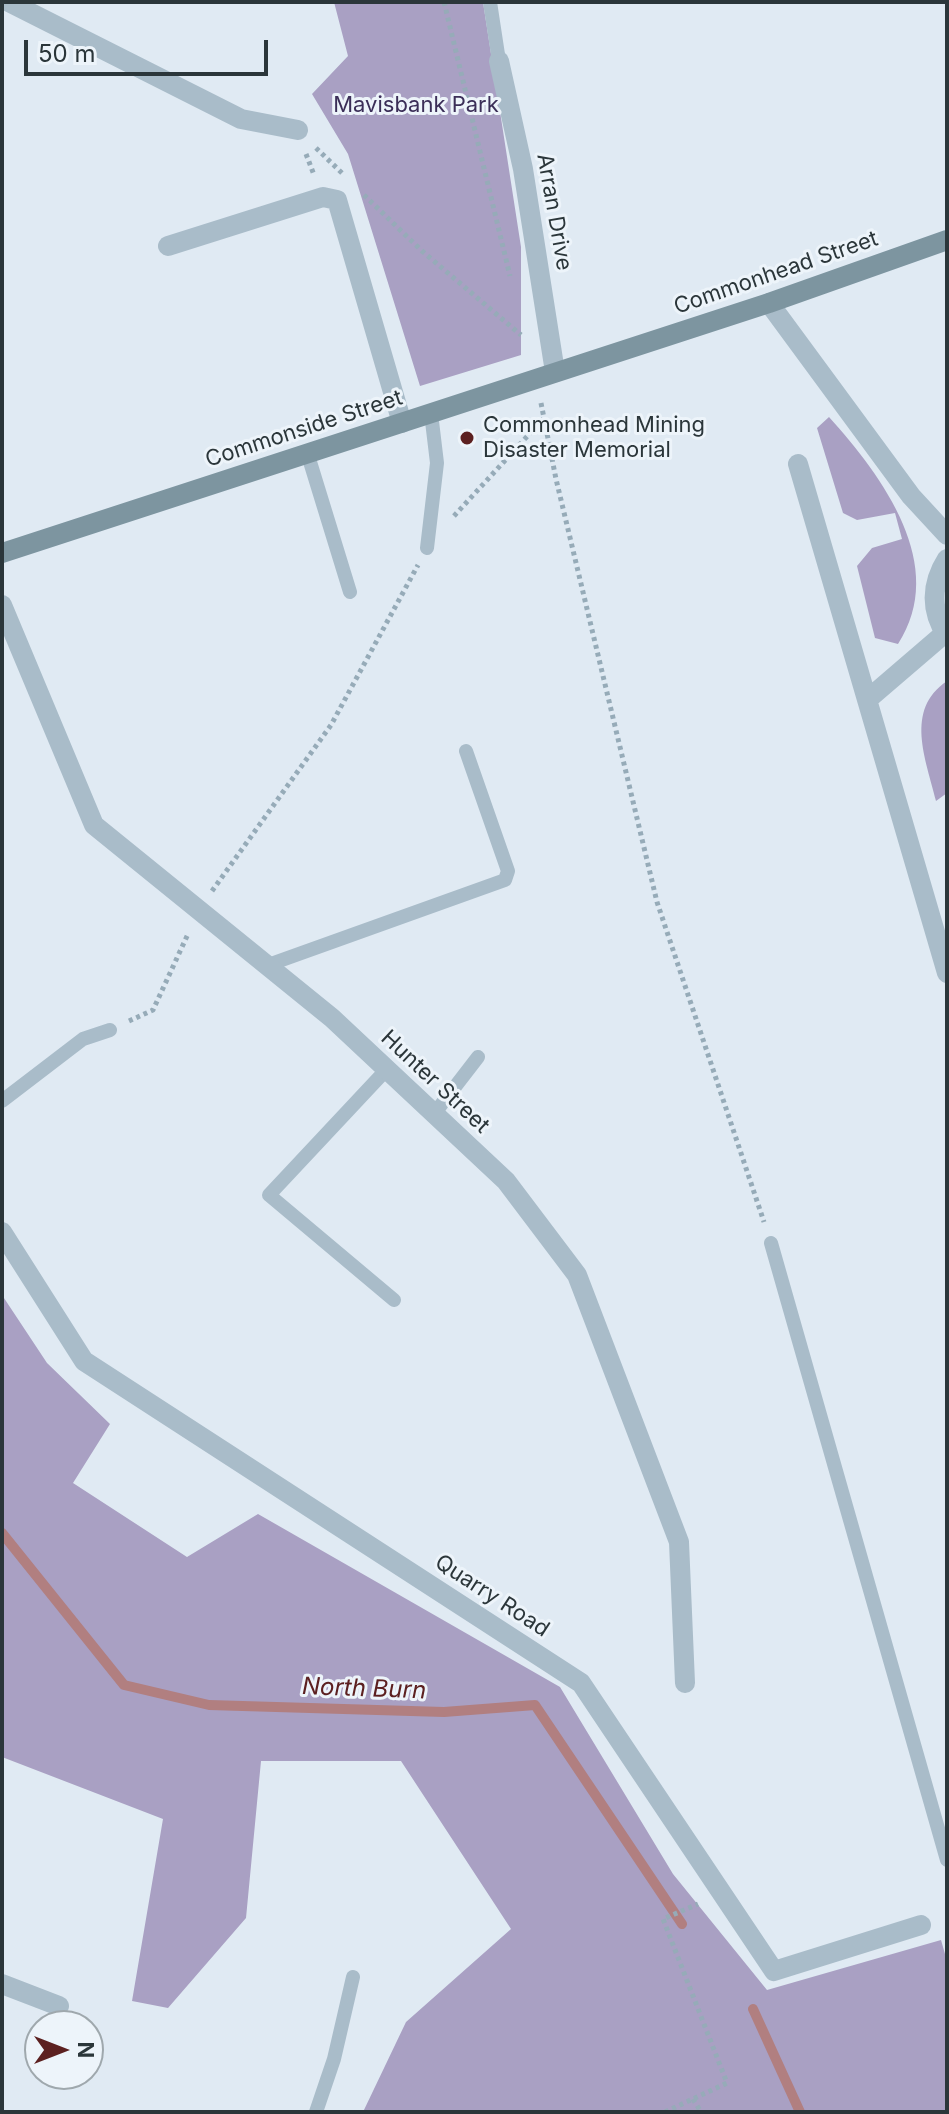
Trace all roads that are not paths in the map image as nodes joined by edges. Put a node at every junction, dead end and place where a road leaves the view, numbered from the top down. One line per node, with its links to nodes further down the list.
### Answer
1 (9, 2): 4 (street)
2 (490, 2): 3 (lane)
3 (499, 61): 9 (street, Arran Drive)
4 (298, 130)
5 (947, 240): 7 (main road, Commonhead Street)
6 (168, 246): 11 (street)
7 (769, 303): 8 (main road, Commonhead Street); 14 (street)
8 (621, 351): 9 (main road, Commonside Street)
9 (546, 376): 10 (main road, Commonside Street)
10 (431, 413): 11 (main road, Commonside Street); 15 (lane)
11 (402, 423): 12 (main road, Commonside Street)
12 (307, 452): 16 (main road, Commonside Street); 18 (lane)
13 (798, 464): 21 (street)
14 (947, 535)
15 (427, 548)
16 (2, 553)
17 (947, 559): 20 (street)
18 (350, 592)
19 (2, 605): 23 (street, Hunter Street)
20 (946, 634): 21 (street)
21 (867, 700): 24 (street)
22 (466, 751): 23 (lane)
23 (268, 965): 27 (street, Hunter Street)
24 (947, 973)
25 (110, 1030): 28 (lane)
26 (478, 1057): 29 (lane)
27 (387, 1069): 29 (street, Hunter Street); 32 (lane)
28 (2, 1101)
29 (434, 1114): 33 (street, Hunter Street)
30 (2, 1232): 35 (street, Quarry Road)
31 (771, 1243): 34 (lane)
32 (394, 1300)
33 (685, 1683)
34 (947, 1860)
35 (921, 1925)
36 (353, 1977): 39 (lane)
37 (2, 1984): 38 (street)
38 (59, 2006)
39 (316, 2112)

